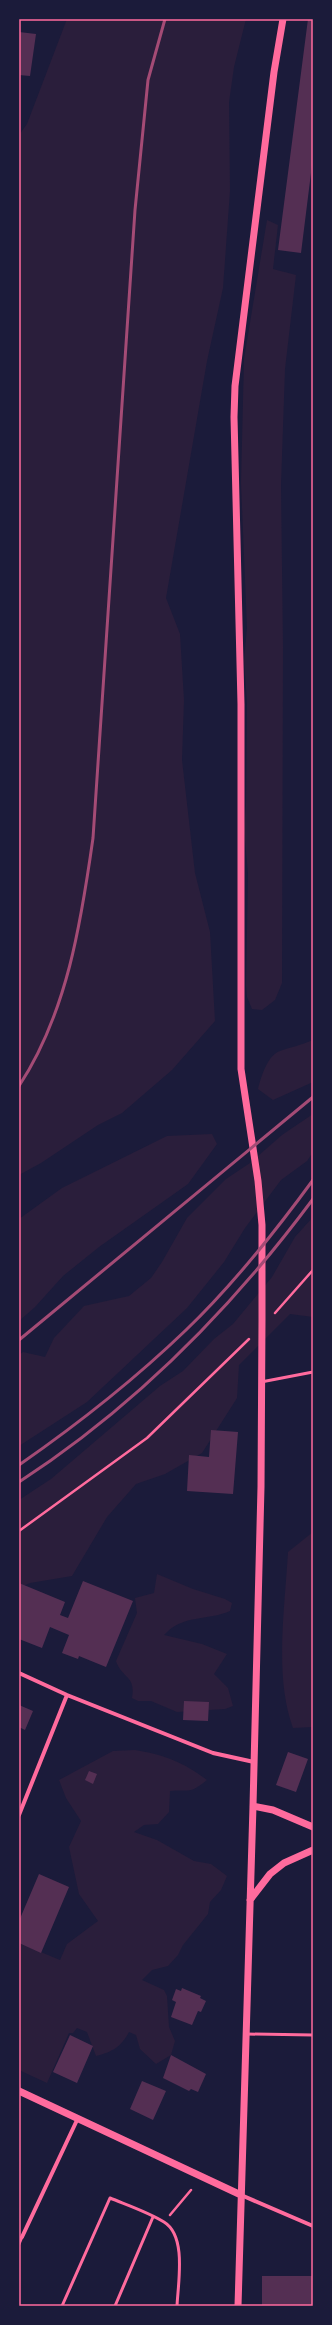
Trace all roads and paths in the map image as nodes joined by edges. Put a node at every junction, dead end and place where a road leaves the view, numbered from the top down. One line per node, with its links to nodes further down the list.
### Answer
1 (283, 19): 6 (street)
2 (313, 1270): 3 (path)
3 (286, 1302)
4 (234, 1354): 7 (path)
5 (313, 1372): 6 (lane)
6 (262, 1382): 10 (street)
7 (19, 1531)
8 (19, 1673): 9 (street)
9 (67, 1695): 10 (street); 12 (street)
10 (254, 1762): 11 (street)
11 (253, 1806): 13 (street); 15 (street)
12 (19, 1815)
13 (313, 1827)
14 (313, 1850): 15 (street)
15 (250, 1900): 16 (street)
16 (246, 2034): 17 (lane); 21 (street)
17 (313, 2035)
18 (19, 2091): 19 (street)
19 (79, 2117): 21 (street); 25 (street)
20 (191, 2190): 23 (path)
21 (241, 2195): 24 (street); 30 (street)
22 (153, 2217): 23 (lane); 27 (lane); 28 (lane)
23 (165, 2222): 29 (lane)
24 (313, 2226)
25 (22, 2237): 26 (lane)
26 (19, 2244)
27 (62, 2306)
28 (115, 2306)
29 (177, 2306)
30 (238, 2306)

